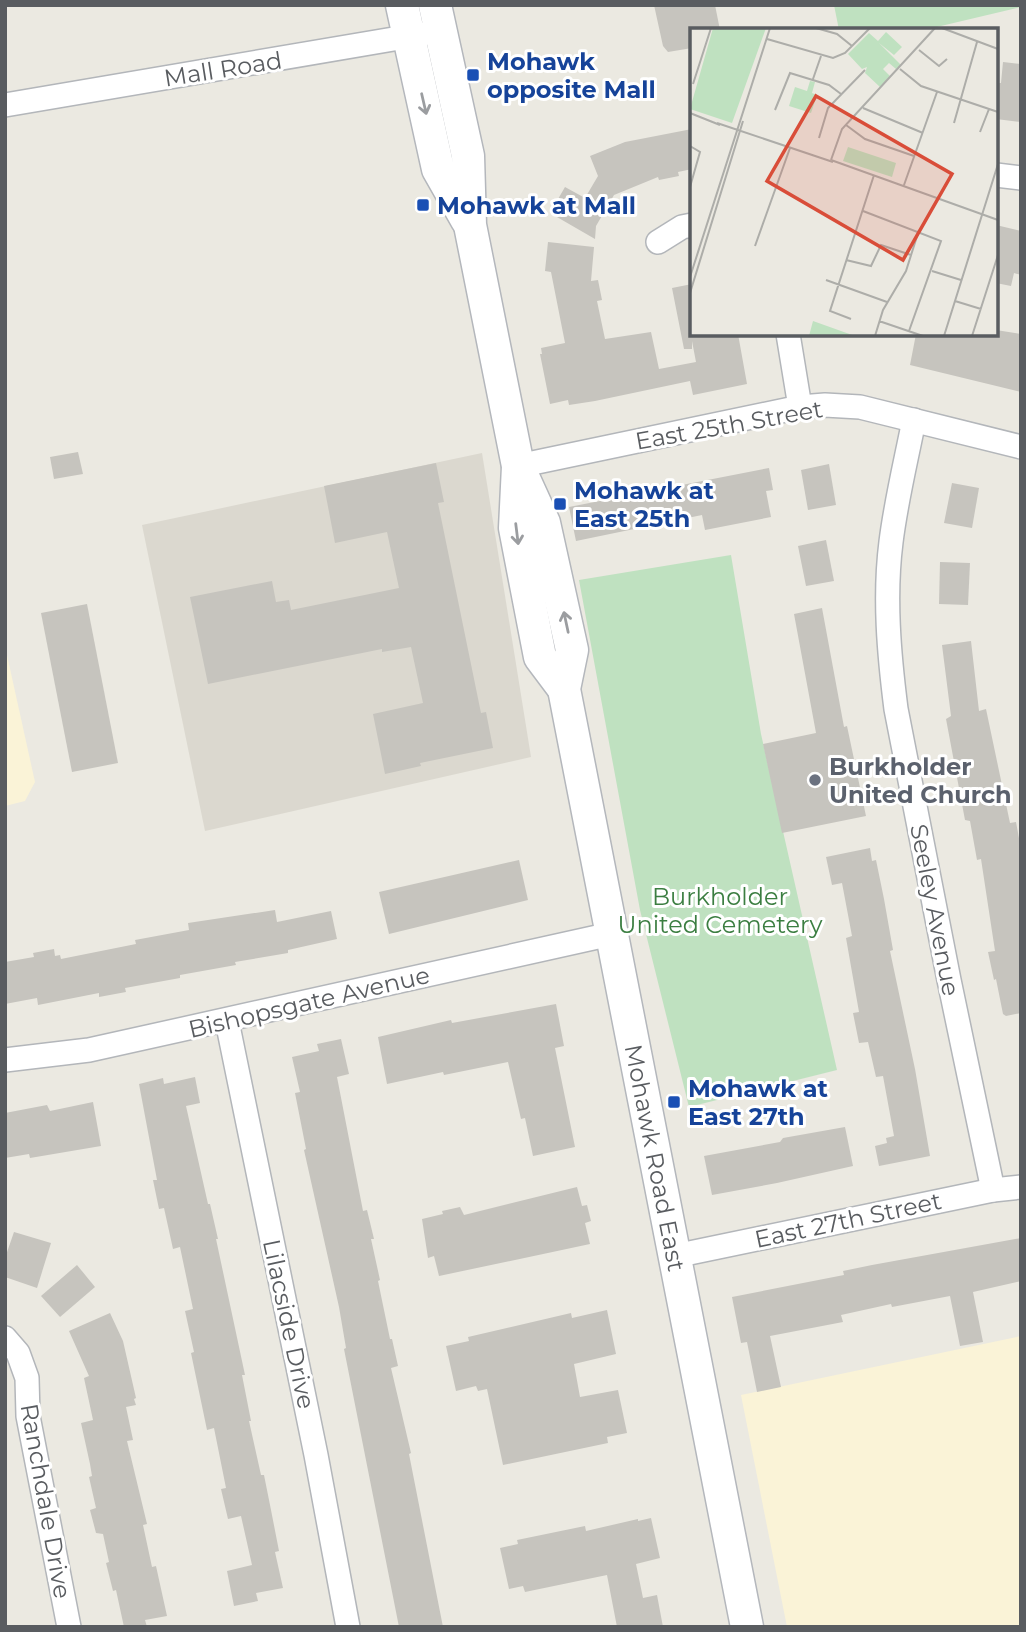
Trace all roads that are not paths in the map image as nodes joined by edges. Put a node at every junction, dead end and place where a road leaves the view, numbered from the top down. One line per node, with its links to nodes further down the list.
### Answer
1 (401, 5): 3 (main road, Mohawk Road East)
2 (437, 18): 3 (street, Mall Road); 7 (main road, Mohawk Road East)
3 (408, 37): 4 (street, Mall Road); 7 (main road, Mohawk Road East, one-way to 7)
4 (5, 105)
5 (998, 174): 6 (street)
6 (1021, 178)
7 (470, 225): 14 (main road, Mohawk Road East)
8 (690, 225): 9 (street)
9 (658, 242)
10 (788, 336): 11 (street)
11 (800, 407): 12 (street, East 25th Street); 14 (street, East 25th Street)
12 (914, 420): 13 (street, East 25th Street); 19 (street, Seeley Avenue)
13 (1021, 447)
14 (518, 466): 15 (main road, Mohawk Road East)
15 (611, 934): 16 (street, Bishopsgate Avenue); 20 (main road, Mohawk Road East)
16 (227, 1021): 17 (street, Bishopsgate Avenue); 22 (street, Lilacside Drive)
17 (5, 1060)
18 (1021, 1186): 19 (street, East 27th Street)
19 (993, 1190): 20 (street, East 27th Street)
20 (675, 1256): 24 (main road, Mohawk Road East)
21 (5, 1338): 23 (street, Ranchdale Drive)
22 (345, 1626)
23 (69, 1627)
24 (747, 1627)

